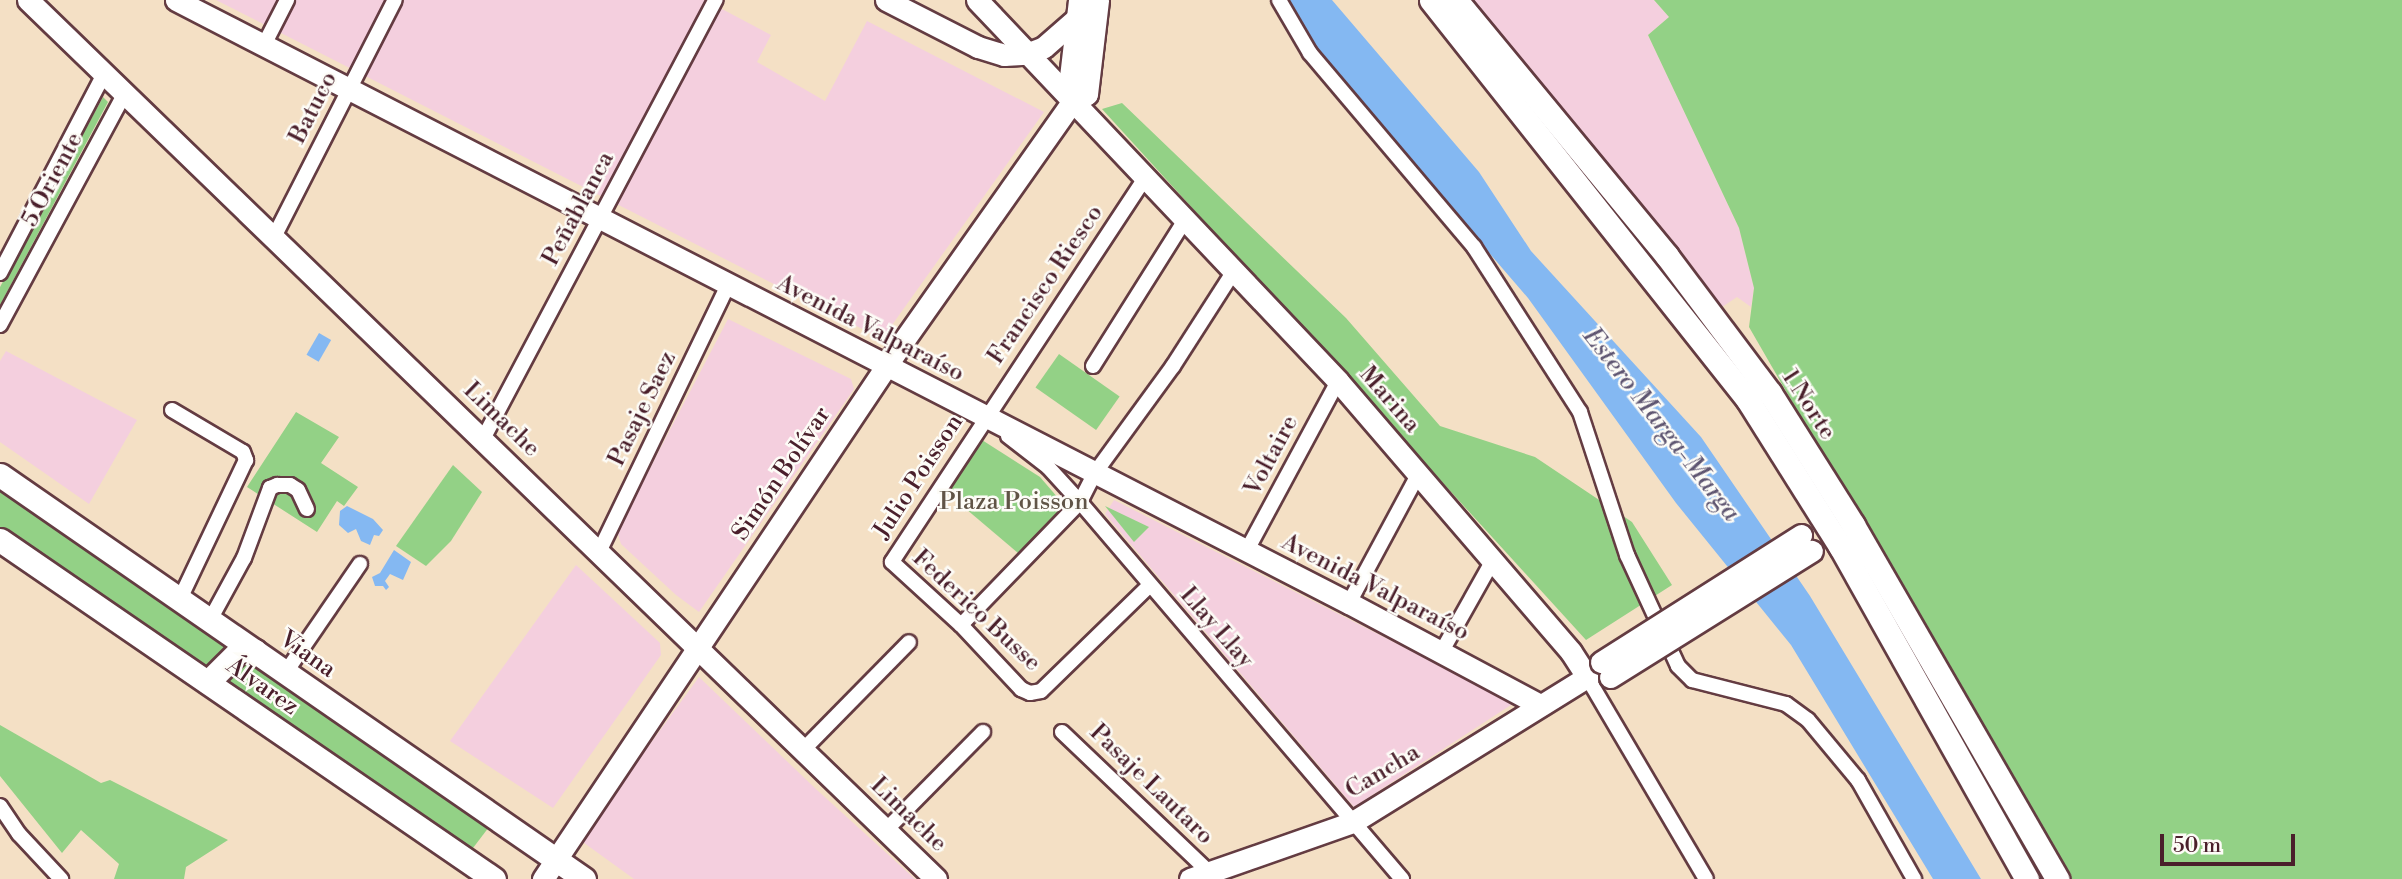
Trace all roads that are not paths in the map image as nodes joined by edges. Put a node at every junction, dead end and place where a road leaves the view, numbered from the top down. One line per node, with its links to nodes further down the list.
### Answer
1 (28, 0): 15 (main road, Limache)
2 (287, 0): 13 (street)
3 (395, 0): 16 (street, Batuco)
4 (715, 0): 20 (street, Peñablanca)
5 (886, 0): 14 (main road)
6 (977, 0): 14 (main road, Marina)
7 (1098, 0): 18 (main road)
8 (1279, 0): 76 (street)
9 (1430, 0): 38 (main road, 1 Norte)
10 (1456, 0): 48 (main road, 1 Norte)
11 (187, 3): 13 (main road, Avenida Valparaíso)
12 (1077, 10): 14 (main road); 18 (main road)
13 (264, 45): 16 (main road, Avenida Valparaíso)
14 (1035, 50): 18 (main road, Marina)
15 (105, 72): 17 (main road, Limache); 24 (street, 5 Oriente)
16 (350, 88): 20 (main road, Avenida Valparaíso); 22 (street, Batuco)
17 (125, 93): 22 (main road, Limache); 26 (street, 5 Oriente)
18 (1079, 99): 19 (main road, Marina); 28 (main road, Simón Bolívar)
19 (1145, 178): 21 (main road, Marina); 31 (street, Francisco Riesco)
20 (600, 219): 25 (main road, Avenida Valparaíso); 32 (street, Peñablanca)
21 (1185, 219): 23 (main road, Marina); 27 (street)
22 (274, 237): 32 (main road, Limache)
23 (1234, 271): 29 (main road, Marina); 33 (street)
24 (0, 273)
25 (728, 285): 28 (main road, Avenida Valparaíso); 42 (street, Pasaje Saez)
26 (0, 325)
27 (1093, 366)
28 (886, 367): 31 (main road, Avenida Valparaíso); 54 (main road, Simón Bolívar)
29 (1338, 381): 34 (main road, Marina); 43 (street, Voltaire)
30 (173, 410): 49 (street)
31 (985, 418): 33 (main road, Avenida Valparaíso); 36 (street, Llay Llay); 45 (street, Julio Poisson)
32 (483, 439): 42 (main road, Limache)
33 (1095, 473): 36 (street); 43 (main road, Avenida Valparaíso)
34 (1419, 473): 44 (main road, Marina); 50 (street)
35 (0, 475): 49 (main road, Viana)
36 (1080, 502): 47 (street, Llay Llay); 52 (street)
37 (307, 509): 51 (street)
38 (1824, 521): 40 (main road); 41 (main road, 1 Norte); 48 (main road)
39 (0, 540): 59 (main road, Álvarez)
40 (1807, 543): 41 (main road); 58 (main road, Cancha, bridge)
41 (1840, 546): 77 (main road, 1 Norte)
42 (599, 552): 54 (main road, Limache)
43 (1246, 552): 50 (main road, Avenida Valparaíso)
44 (1493, 560): 56 (street); 58 (main road, Marina)
45 (892, 562): 52 (street, Federico Busse)
46 (359, 564): 57 (street)
47 (1150, 585): 52 (street, Federico Busse); 65 (street, Llay Llay)
48 (1890, 590): 78 (main road, 1 Norte)
49 (180, 599): 51 (main road, Viana)
50 (1349, 603): 56 (main road, Avenida Valparaíso)
51 (210, 620): 55 (main road, Viana)
52 (961, 625)
53 (909, 642): 63 (street)
54 (697, 647): 63 (main road, Limache); 67 (main road, Simón Bolívar)
55 (255, 651): 57 (main road, Viana); 59 (main road)
56 (1442, 652): 60 (main road, Avenida Valparaíso)
57 (286, 672): 67 (main road, Viana)
58 (1600, 672): 60 (main road, Cancha); 75 (street, Marina)
59 (208, 682): 70 (main road, Álvarez)
60 (1541, 705): 65 (main road, Cancha)
61 (983, 732): 66 (street)
62 (1062, 732): 68 (street, Pasaje Lautaro)
63 (803, 750): 66 (main road, Limache)
64 (0, 806): 69 (street)
65 (1353, 821): 68 (main road, Cancha); 74 (street, Llay Llay)
66 (886, 830): 73 (main road, Limache)
67 (556, 859): 71 (main road, Simón Bolívar); 72 (main road, Viana)
68 (1199, 876)
69 (61, 879)
70 (494, 879)
71 (543, 879)
72 (584, 879)
73 (936, 879)
74 (1402, 879)
75 (1706, 879)
76 (1914, 879)
77 (2027, 879)
78 (2057, 879)

